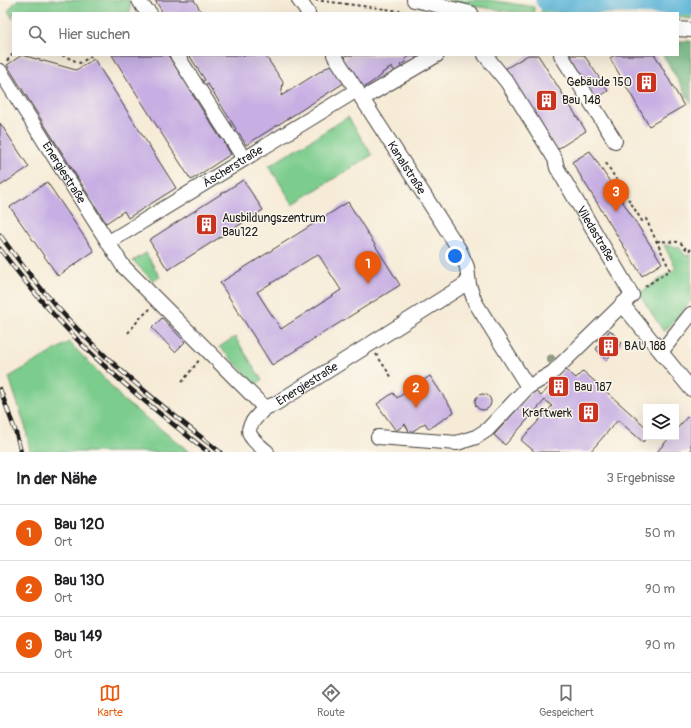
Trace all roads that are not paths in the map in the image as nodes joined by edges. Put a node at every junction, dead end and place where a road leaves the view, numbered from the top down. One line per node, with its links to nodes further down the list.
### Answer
1 (139, 0): 4 (lane)
2 (299, 0): 5 (lane)
3 (414, 0): 6 (lane)
4 (149, 12)
5 (307, 12)
6 (467, 12)
7 (679, 29): 8 (lane)
8 (691, 30)
9 (178, 56): 17 (lane)
10 (335, 56): 15 (lane, Kanalstraße)
11 (435, 56): 15 (lane, Äscherstraße)
12 (486, 56): 20 (lane, Viledastraße)
13 (562, 56): 16 (lane)
14 (0, 71): 18 (lane, Energiestraße)
15 (359, 94): 17 (lane, Äscherstraße); 19 (lane, Kanalstraße)
16 (615, 141)
17 (244, 159): 18 (lane, Äscherstraße)
18 (109, 242): 25 (lane, Energiestraße)
19 (469, 285): 23 (lane); 25 (lane, Energiestraße)
20 (627, 300): 22 (lane, Viledastraße); 23 (lane)
21 (691, 314): 22 (lane)
22 (661, 352): 24 (lane, Viledastraße)
23 (528, 387): 26 (lane)
24 (691, 390)
25 (265, 408): 27 (lane)
26 (378, 437)
27 (267, 452)

